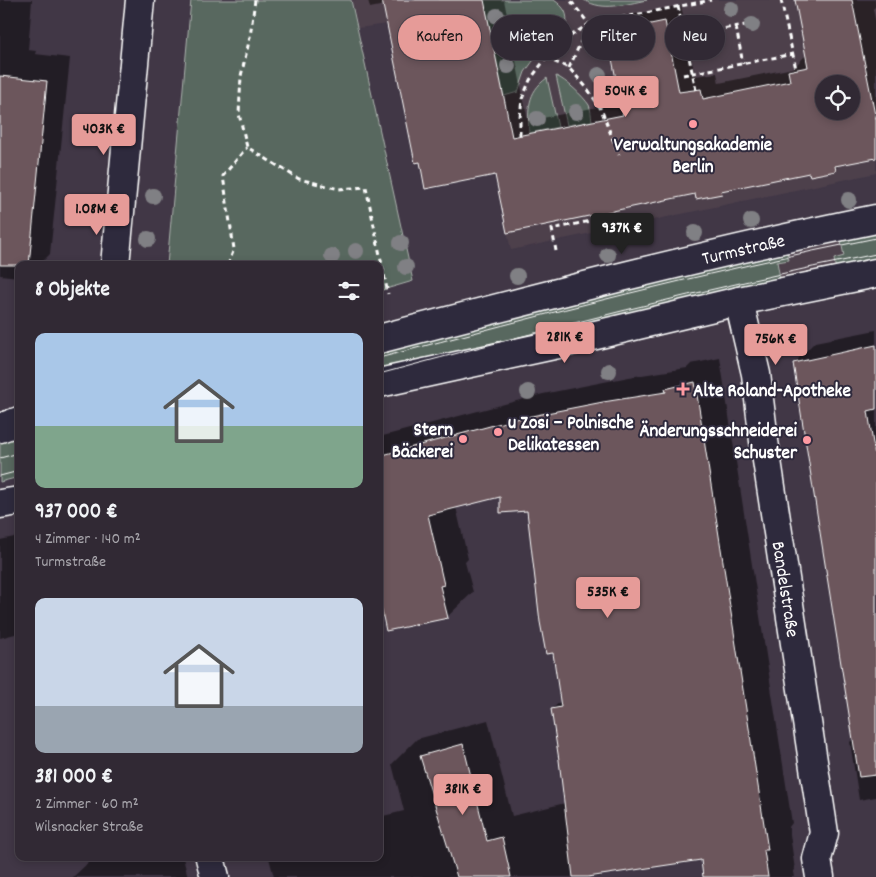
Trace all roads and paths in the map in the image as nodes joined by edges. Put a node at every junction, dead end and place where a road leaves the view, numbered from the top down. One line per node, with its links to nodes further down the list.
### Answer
1 (140, 0): 28 (main road)
2 (255, 0): 23 (path)
3 (570, 0): 7 (path)
4 (711, 0): 6 (path)
5 (781, 0): 13 (path)
6 (678, 6): 8 (path); 19 (path)
7 (582, 15)
8 (634, 15)
9 (745, 25): 10 (path)
10 (736, 27): 11 (path); 16 (path)
11 (725, 29)
12 (582, 39): 17 (path)
13 (793, 54): 16 (path); 18 (path)
14 (545, 60): 22 (path)
15 (551, 60): 17 (path)
16 (744, 64): 19 (path)
17 (569, 68): 24 (path)
18 (796, 69)
19 (692, 73): 20 (path); 21 (path)
20 (683, 75)
21 (696, 90)
22 (520, 135)
23 (247, 147): 29 (path); 30 (path)
24 (619, 155)
25 (610, 212): 27 (path)
26 (876, 219): 35 (main road, Turmstraße)
27 (556, 250)
28 (116, 261)
29 (230, 261)
30 (381, 261)
31 (383, 269): 33 (path)
32 (876, 273): 34 (main road)
33 (388, 294)
34 (738, 301): 36 (main road); 43 (main road, Bandelstraße)
35 (383, 338)
36 (383, 383)
37 (15, 422): 38 (main road)
38 (0, 428)
39 (15, 502): 40 (main road)
40 (0, 504)
41 (211, 861): 42 (main road)
42 (215, 877)
43 (820, 877)

